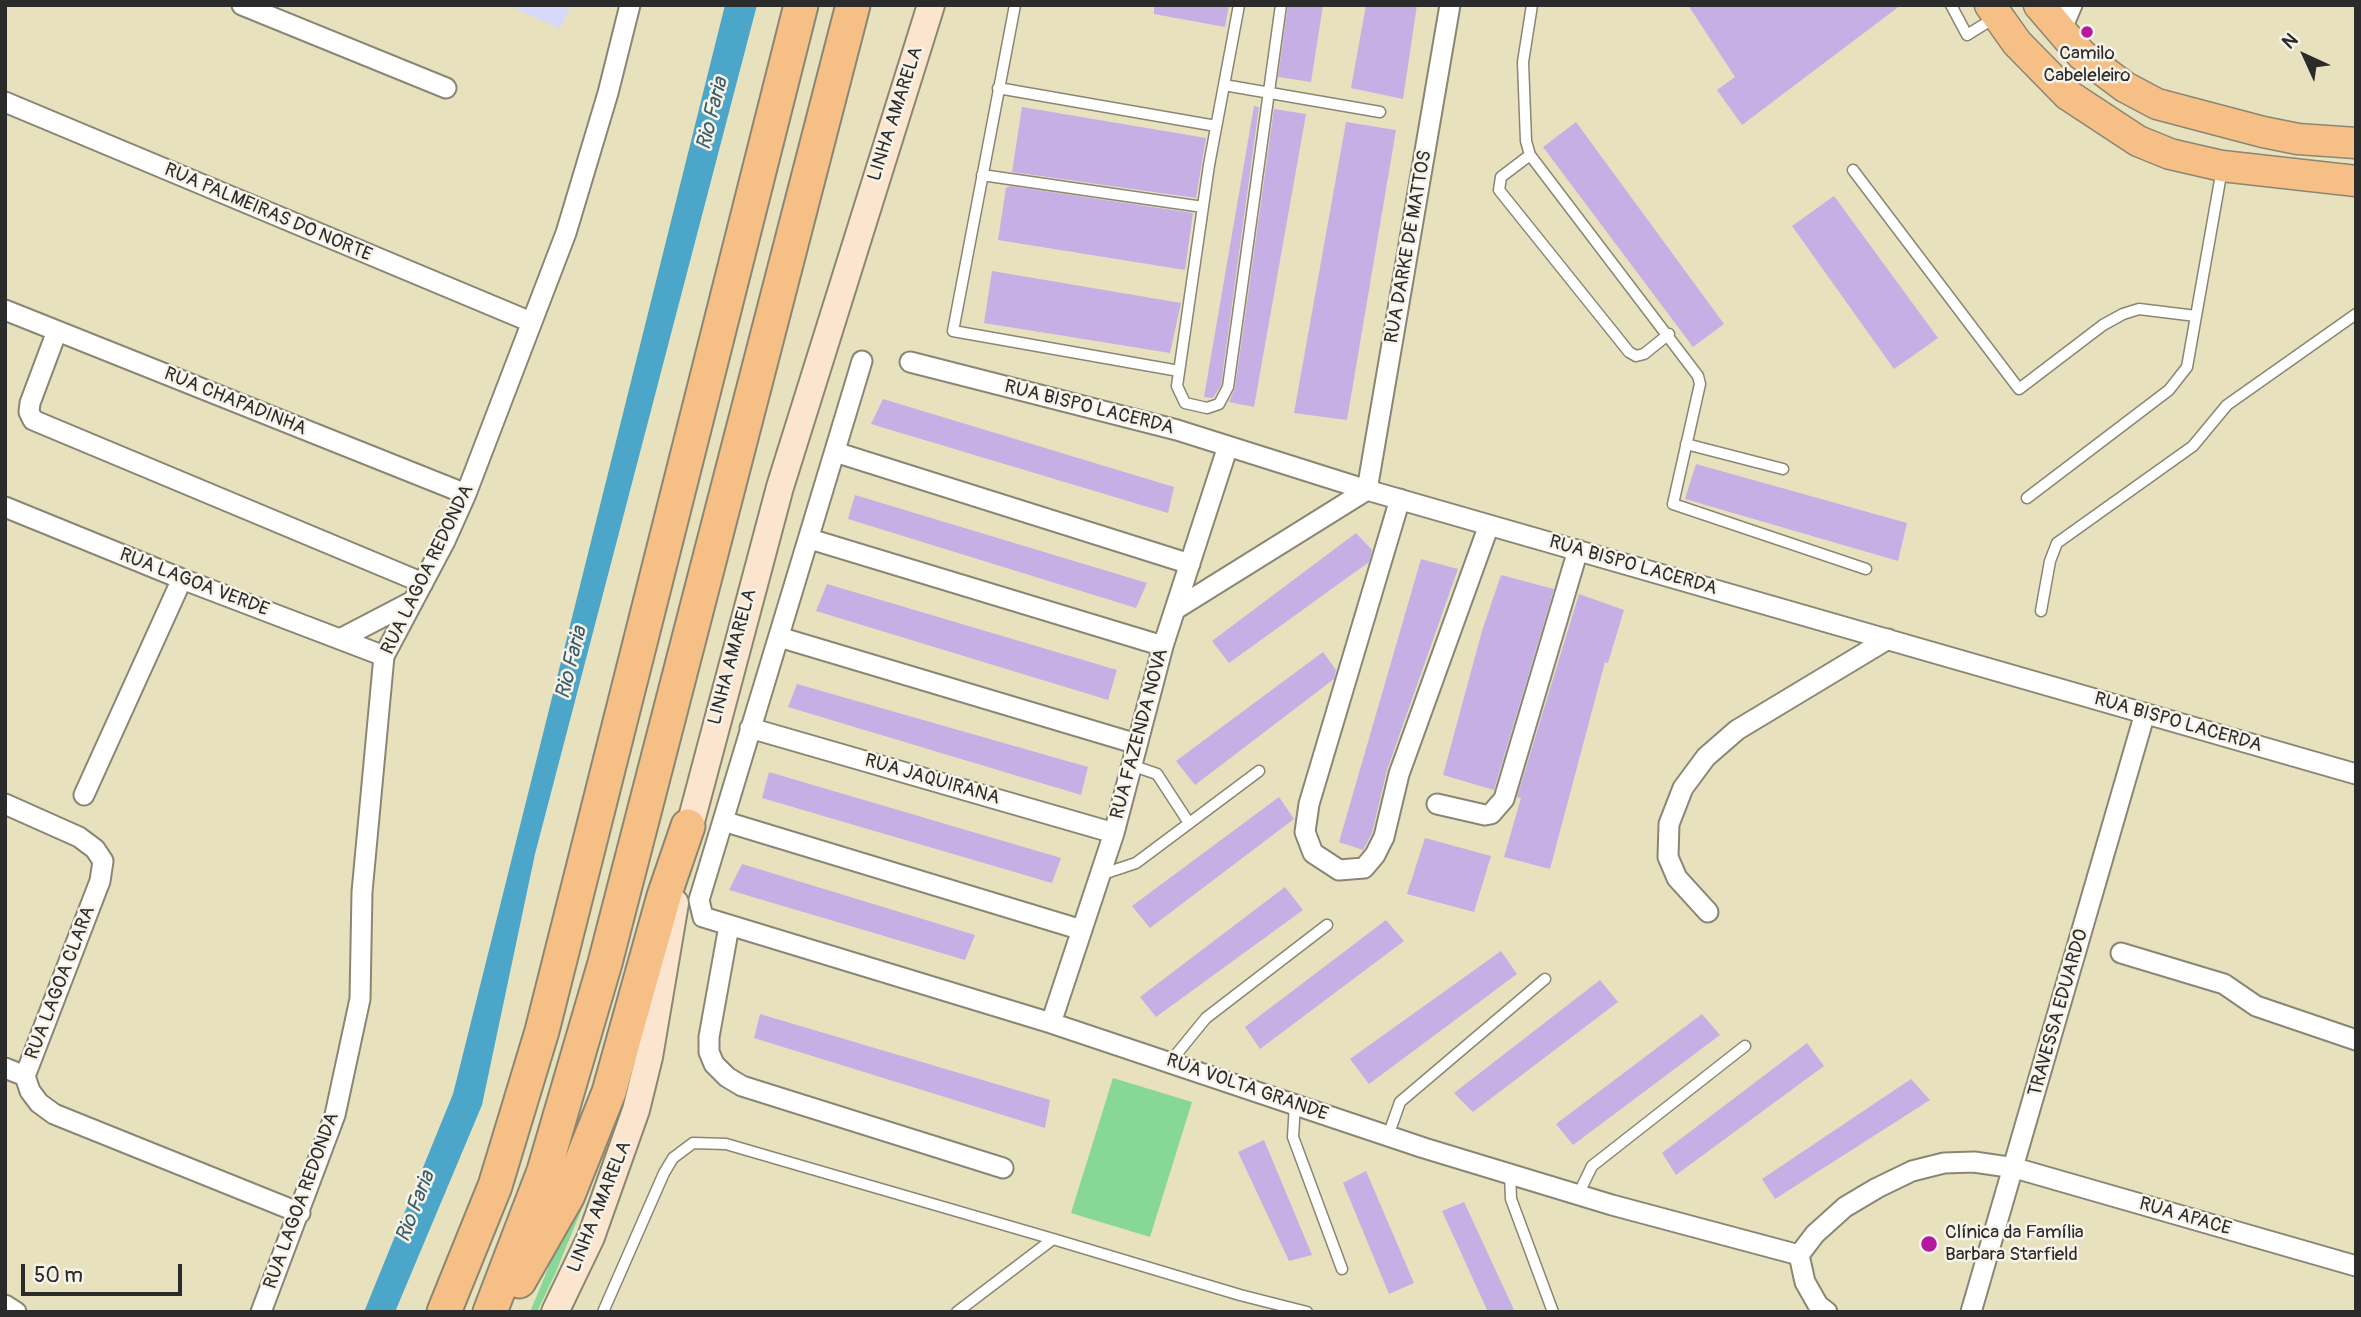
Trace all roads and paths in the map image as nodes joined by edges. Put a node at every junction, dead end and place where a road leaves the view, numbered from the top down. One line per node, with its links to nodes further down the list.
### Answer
1 (242, 5): 17 (street)
2 (630, 5): 33 (street, RUA LAGOA REDONDA)
3 (800, 5): 101 (highway)
4 (853, 5): 104 (highway)
5 (931, 5): 74 (main road, LINHA AMARELA)
6 (1015, 5): 18 (lane)
7 (1239, 5): 16 (lane)
8 (1281, 5): 19 (lane)
9 (1450, 5): 43 (street, RUA DARKE DE MATTOS)
10 (1532, 5): 24 (lane)
11 (1951, 5): 14 (lane)
12 (2039, 5): 15 (main road)
13 (2072, 5): 15 (street)
14 (1993, 11): 25 (main road)
15 (2060, 33): 23 (main road)
16 (1224, 85): 19 (lane); 22 (lane)
17 (446, 88)
18 (998, 88): 22 (lane); 27 (lane)
19 (1269, 93): 21 (lane); 38 (lane)
20 (5, 102): 33 (street, RUA PALMEIRAS DO NORTE)
21 (1380, 112)
22 (1216, 126): 29 (lane)
23 (2356, 143)
24 (1530, 156): 35 (lane); 35 (lane)
25 (2222, 166): 28 (main road); 32 (lane)
26 (1853, 170): 32 (lane)
27 (982, 175): 29 (lane); 38 (lane)
28 (2356, 181)
29 (1203, 207): 38 (lane)
30 (5, 310): 34 (street, RUA CHAPADINHA)
31 (2356, 314): 57 (lane)
32 (2196, 316): 45 (lane)
33 (531, 322): 44 (street, RUA LAGOA REDONDA)
34 (57, 331): 44 (street, RUA CHAPADINHA); 54 (street)
35 (1669, 334): 39 (lane)
36 (862, 360): 41 (street)
37 (910, 362): 40 (street, RUA BISPO LACERDA)
38 (1179, 371)
39 (1686, 444): 42 (lane); 52 (lane)
40 (1228, 446): 43 (street, RUA BISPO LACERDA); 51 (street, RUA FAZENDA NOVA)
41 (835, 452): 49 (street); 51 (street)
42 (1783, 469)
43 (1367, 490): 46 (street, RUA BISPO LACERDA); 56 (street)
44 (466, 494): 54 (street, RUA LAGOA REDONDA)
45 (2026, 498)
46 (1400, 499): 48 (street, RUA BISPO LACERDA); 48 (street)
47 (5, 507): 53 (street, RUA LAGOA VERDE)
48 (1489, 525): 50 (street, RUA BISPO LACERDA)
49 (810, 539): 58 (street); 61 (street)
50 (1578, 550): 60 (street, RUA BISPO LACERDA); 71 (street)
51 (1190, 564): 56 (street, RUA FAZENDA NOVA)
52 (1866, 569)
53 (182, 579): 59 (street, RUA LAGOA VERDE); 69 (street)
54 (423, 583): 55 (street, RUA LAGOA REDONDA)
55 (413, 601): 59 (street); 62 (street, RUA LAGOA REDONDA)
56 (1176, 610): 61 (street, RUA FAZENDA NOVA)
57 (2041, 611)
58 (779, 637): 64 (street); 65 (street)
59 (340, 639): 62 (street, RUA LAGOA VERDE)
60 (1888, 639): 63 (street, RUA BISPO LACERDA); 77 (street)
61 (1163, 646): 65 (street, RUA FAZENDA NOVA)
62 (384, 656): 95 (street, RUA LAGOA REDONDA)
63 (2145, 713): 68 (street, RUA BISPO LACERDA); 92 (street, TRAVESSA EDUARDO)
64 (750, 728): 72 (street); 75 (street, RUA JAQUIRANA)
65 (1137, 744): 66 (street, RUA FAZENDA NOVA)
66 (1131, 765): 73 (lane); 75 (street, RUA FAZENDA NOVA)
67 (1259, 771): 73 (lane)
68 (2356, 774)
69 (84, 794)
70 (5, 804): 88 (street, RUA LAGOA CLARA)
71 (1437, 804)
72 (723, 821): 79 (street, RUA VOLTA GRANDE); 80 (street)
73 (1189, 823): 76 (lane)
74 (688, 827): 105 (highway); 106 (main road, LINHA AMARELA)
75 (1114, 832): 76 (street, RUA FAZENDA NOVA)
76 (1100, 876): 80 (street, RUA FAZENDA NOVA)
77 (1708, 912)
78 (1327, 925): 86 (lane)
79 (729, 926): 83 (street, RUA VOLTA GRANDE); 91 (street)
80 (1082, 930): 83 (street, RUA FAZENDA NOVA)
81 (2121, 953): 84 (street)
82 (1545, 979): 90 (lane)
83 (1051, 1023): 86 (street, RUA VOLTA GRANDE)
84 (2356, 1040)
85 (1745, 1046): 94 (lane)
86 (1170, 1062): 89 (street, RUA VOLTA GRANDE)
87 (5, 1068): 88 (street)
88 (25, 1076): 95 (street, RUA LAGOA CLARA)
89 (1295, 1104): 90 (street, RUA VOLTA GRANDE); 99 (lane)
90 (1388, 1136): 93 (street, RUA VOLTA GRANDE)
91 (1003, 1168)
92 (2015, 1168): 97 (street, RUA APACE); 98 (street, RUA APACE); 112 (street, TRAVESSA EDUARDO)
93 (1510, 1174): 94 (street, RUA VOLTA GRANDE); 110 (lane)
94 (1578, 1195): 97 (street, RUA VOLTA GRANDE)
95 (300, 1213): 103 (street, RUA LAGOA REDONDA)
96 (1053, 1239): 107 (lane); 108 (lane); 109 (lane)
97 (1799, 1255): 111 (street)
98 (2356, 1266)
99 (1342, 1269)
100 (5, 1305): 102 (street)
101 (444, 1306)
102 (16, 1312)
103 (261, 1312)
104 (490, 1312)
105 (497, 1312)
106 (555, 1312)
107 (603, 1312)
108 (957, 1312)
109 (1307, 1312)
110 (1553, 1312)
111 (1827, 1312)
112 (1970, 1312)

